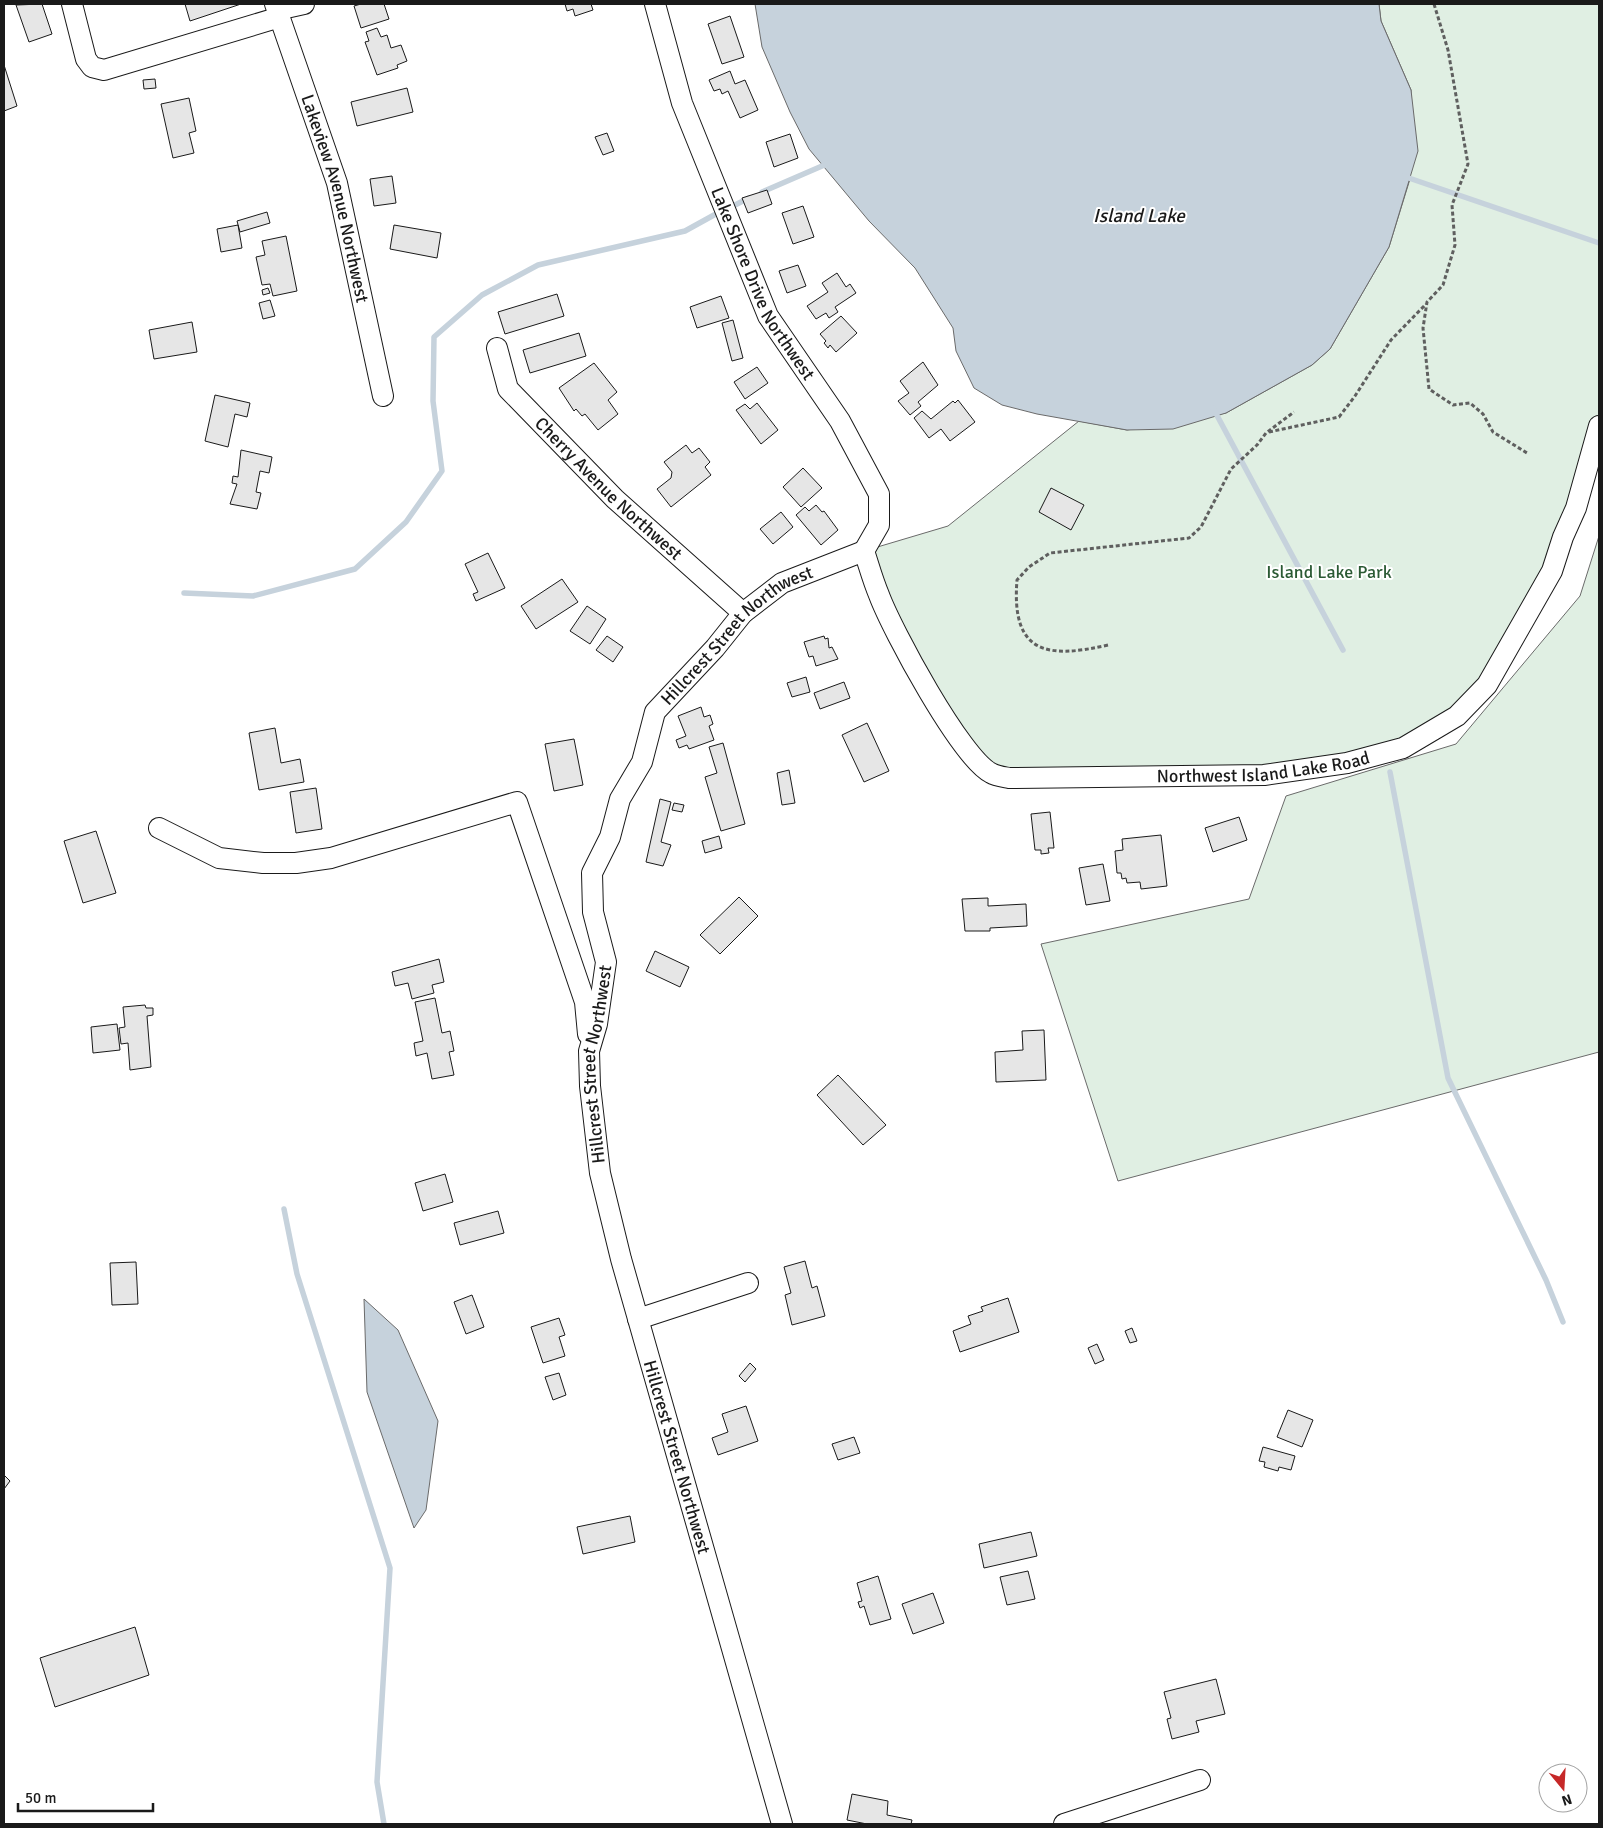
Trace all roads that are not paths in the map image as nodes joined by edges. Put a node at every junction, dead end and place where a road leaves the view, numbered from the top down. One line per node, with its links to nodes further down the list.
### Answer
1 (72, 4): 4 (street)
2 (304, 4): 4 (street)
3 (655, 4): 8 (street, Lake Shore Drive Northwest)
4 (277, 10): 6 (street, Lakeview Avenue Northwest)
5 (496, 348): 9 (street, Cherry Avenue Northwest)
6 (383, 396)
7 (1599, 426): 8 (street, Northwest Island Lake Road)
8 (864, 552): 9 (street, Hillcrest Street Northwest)
9 (744, 613): 11 (street, Hillcrest Street Northwest)
10 (159, 828): 11 (street)
11 (589, 1051): 13 (street, Hillcrest Street Northwest)
12 (748, 1283): 13 (street)
13 (638, 1319): 15 (street, Hillcrest Street Northwest)
14 (1200, 1780): 16 (street)
15 (782, 1824)
16 (1064, 1824)

